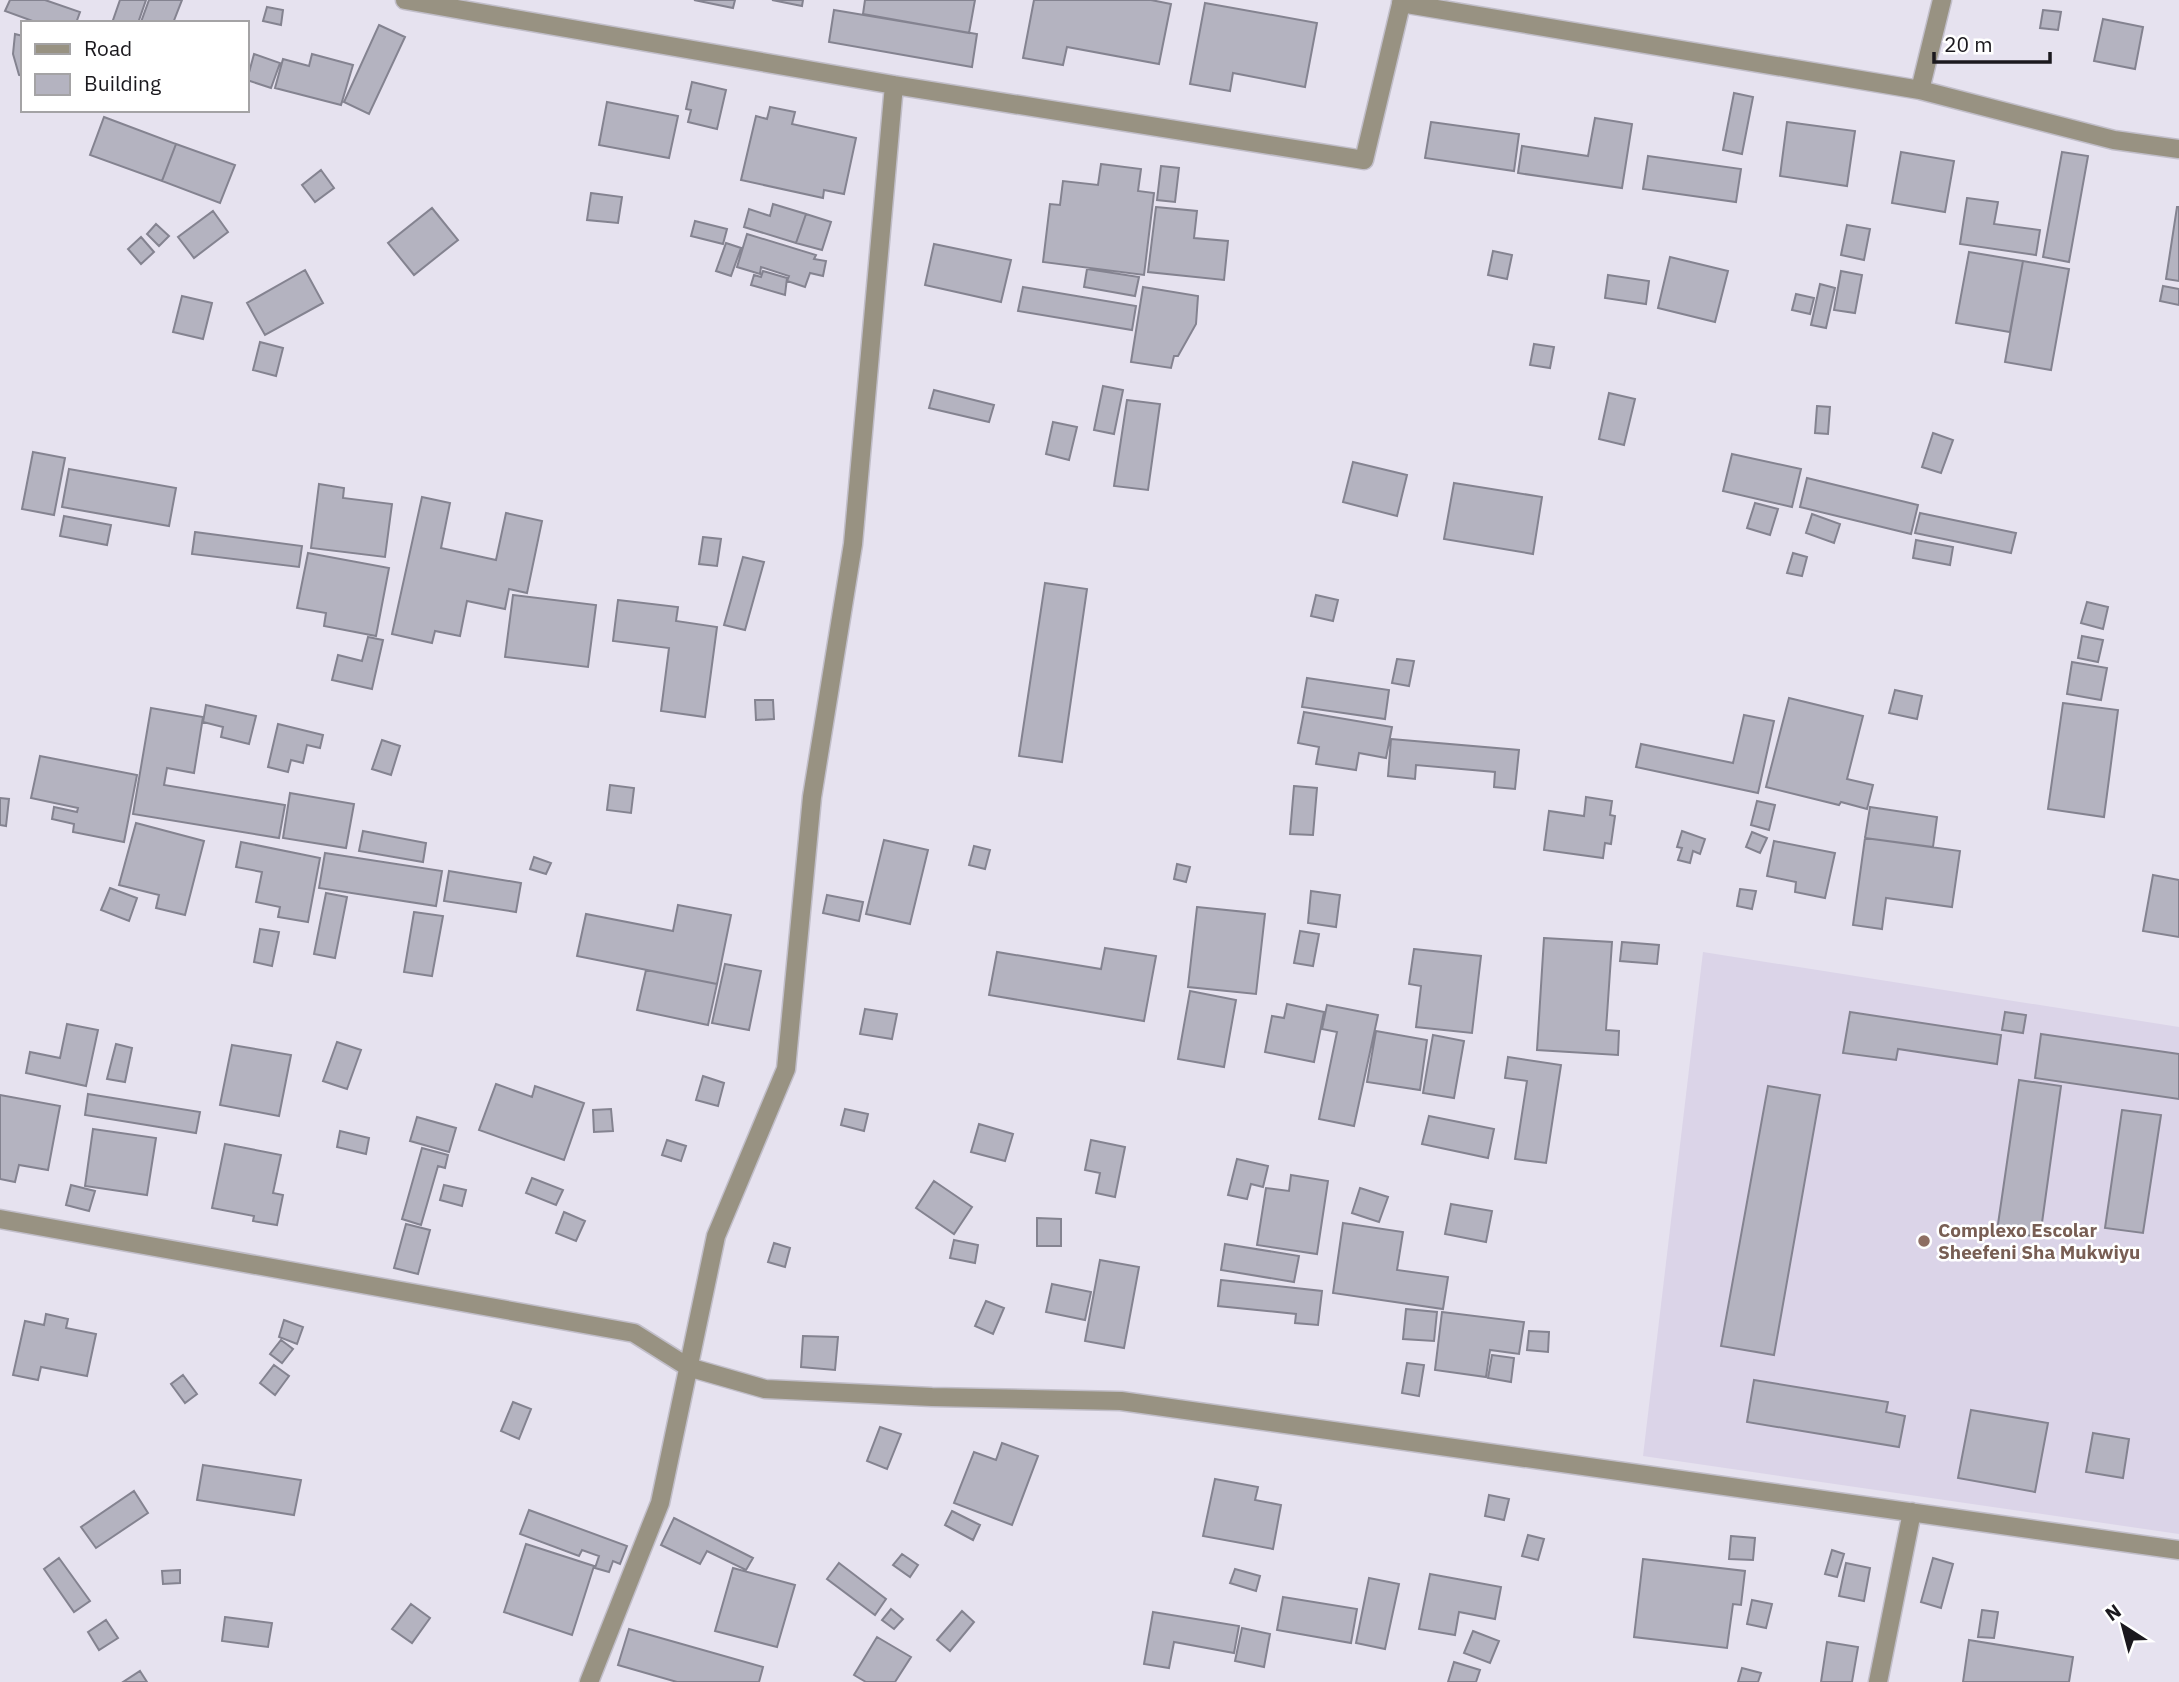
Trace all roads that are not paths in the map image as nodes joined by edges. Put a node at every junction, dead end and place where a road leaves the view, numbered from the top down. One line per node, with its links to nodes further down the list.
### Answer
1 (405, 0): 4 (street)
2 (1942, 0): 5 (street)
3 (1402, 1): 4 (street); 5 (street)
4 (894, 85): 8 (street)
5 (1920, 90): 6 (street)
6 (2179, 149)
7 (0, 1219): 8 (street)
8 (688, 1367): 9 (street); 11 (street)
9 (1912, 1512): 10 (street); 12 (street)
10 (2179, 1550)
11 (589, 1682)
12 (1878, 1682)

